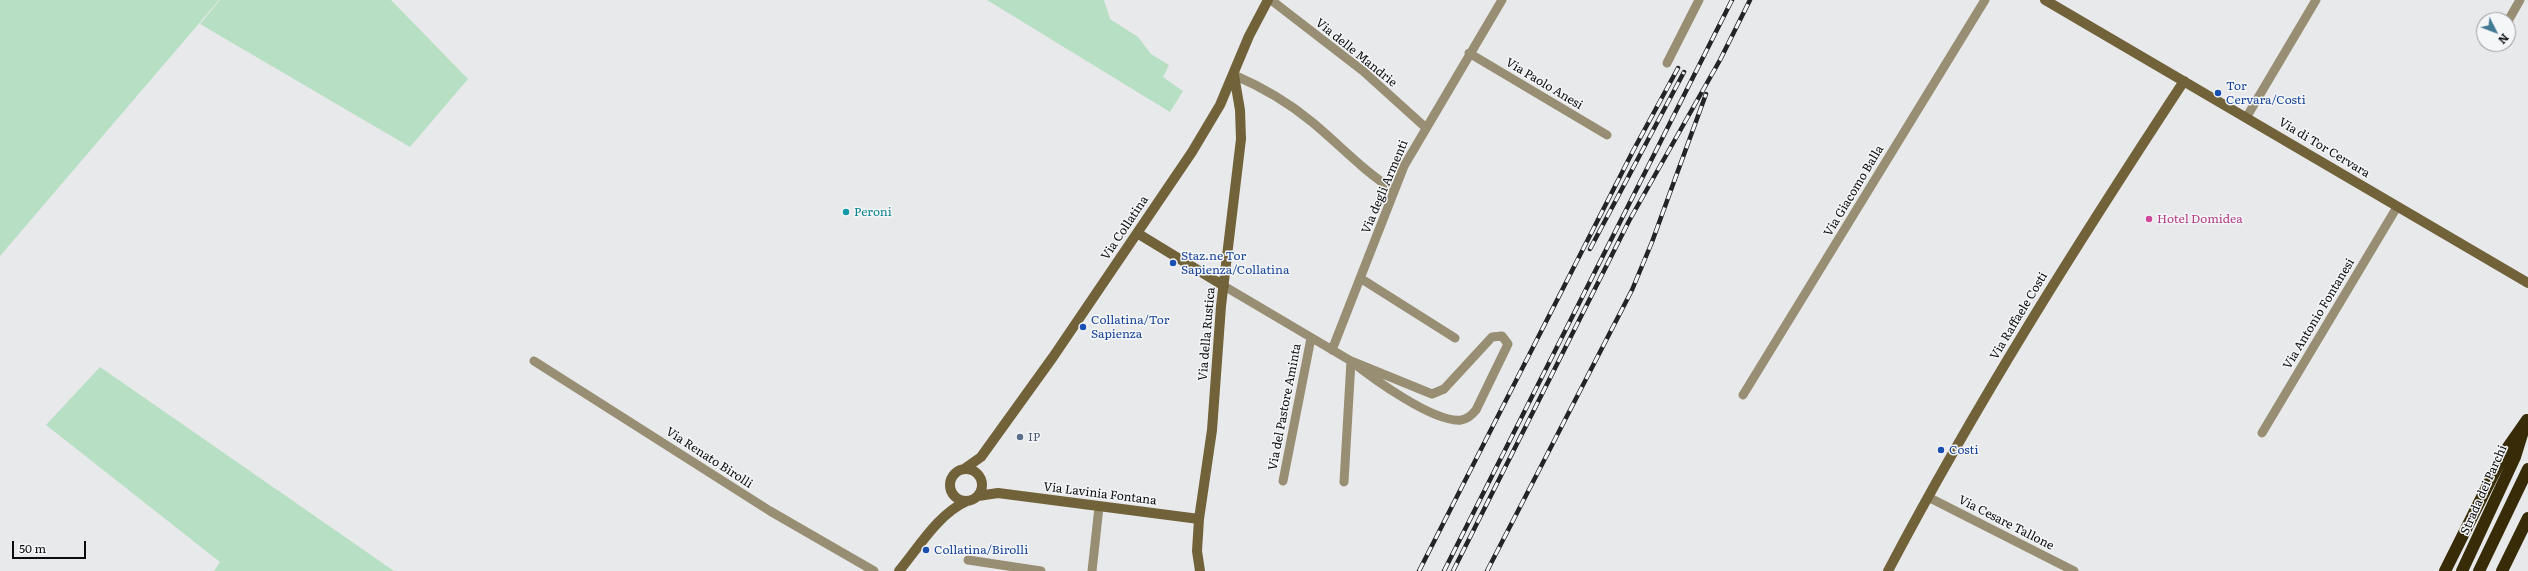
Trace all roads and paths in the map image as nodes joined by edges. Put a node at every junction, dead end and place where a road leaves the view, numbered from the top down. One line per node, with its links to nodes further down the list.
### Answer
1 (1269, 0): 11 (street, Via Collatina); 14 (street, Via delle Mandrie)
2 (1502, 0): 9 (street, Via degli Armenti)
3 (1699, 0): 10 (street)
4 (1985, 0): 27 (street, Via Giacomo Balla)
5 (2045, 0): 12 (street, Via di Tor Cervara)
6 (2316, 0): 13 (street)
7 (2520, 0): 8 (street)
8 (2513, 12)
9 (1469, 53): 14 (street, Via degli Armenti); 15 (street, Via Paolo Anesi)
10 (1667, 63)
11 (1234, 75): 16 (street); 18 (street, Via Collatina); 21 (street, Via della Rustica)
12 (2184, 81): 13 (street, Via di Tor Cervara); 39 (street, Via Raffaele Costi)
13 (2246, 118): 17 (street, Via di Tor Cervara)
14 (1425, 127): 16 (street, Via degli Armenti)
15 (1607, 135)
16 (1394, 190): 19 (street, Via degli Armenti)
17 (2397, 207): 20 (street, Via di Tor Cervara); 29 (street, Via Antonio Fontanesi)
18 (1137, 233): 21 (street); 30 (street, Via Collatina)
19 (1360, 278): 23 (street); 24 (street, Via degli Armenti)
20 (2528, 283)
21 (1224, 286): 22 (street); 44 (street, Via della Rustica)
22 (1311, 338): 24 (street); 34 (street, Via del Pastore Aminta)
23 (1455, 338)
24 (1332, 350): 26 (street)
25 (534, 361): 46 (street, Via Renato Birolli)
26 (1351, 361): 26 (street); 35 (street)
27 (1743, 395)
28 (2528, 419): 53 (highway); 54 (highway, Strada dei Parchi)
29 (2262, 433)
30 (981, 457): 31 (street, Via Collatina); 33 (street)
31 (964, 469): 33 (street); 37 (street)
32 (2528, 469): 55 (highway)
33 (981, 479): 36 (street, Via Lavinia Fontana); 38 (street)
34 (1282, 481)
35 (1344, 482)
36 (998, 493): 38 (street, Via Lavinia Fontana); 41 (street, Via Lavinia Fontana)
37 (952, 494): 40 (street); 42 (street)
38 (978, 496): 40 (street)
39 (1928, 497): 51 (street, Via Raffaele Costi); 52 (street, Via Cesare Tallone)
40 (967, 501): 42 (street)
41 (1099, 506): 44 (street, Via Lavinia Fontana); 49 (street)
42 (944, 517): 47 (street)
43 (2528, 518): 56 (highway)
44 (1200, 519): 50 (street, Via della Rustica)
45 (968, 560): 48 (street)
46 (874, 571)
47 (899, 571)
48 (1041, 571)
49 (1092, 571)
50 (1200, 571)
51 (1888, 571)
52 (2074, 571)
53 (2445, 571)
54 (2462, 571)
55 (2479, 571)
56 (2502, 571)

